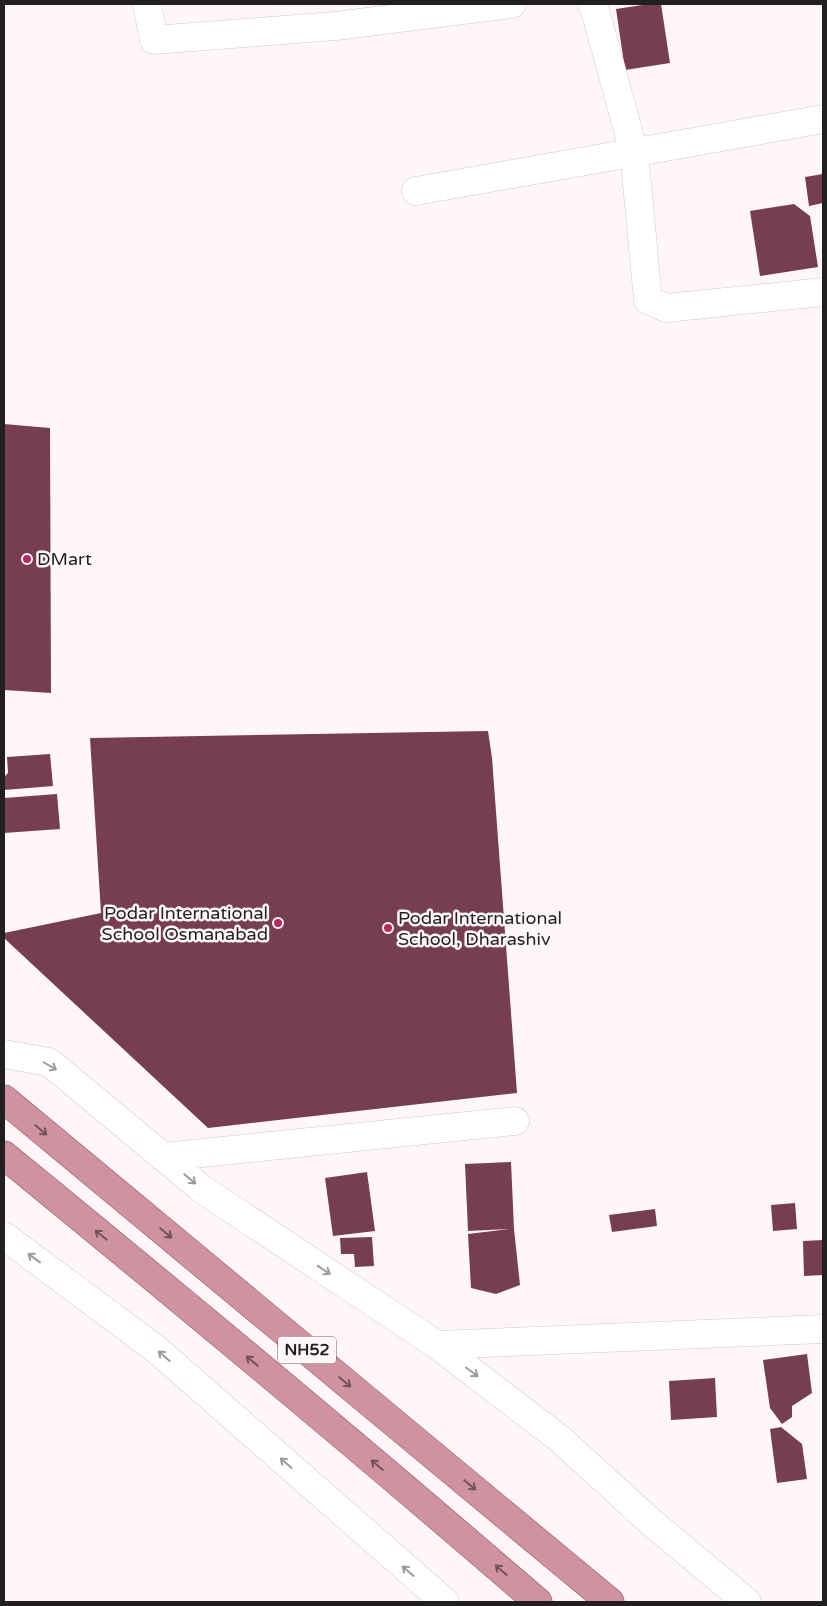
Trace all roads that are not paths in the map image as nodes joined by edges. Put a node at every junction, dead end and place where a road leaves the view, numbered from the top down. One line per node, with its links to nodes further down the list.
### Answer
1 (147, 4): 4 (street)
2 (512, 4): 4 (street)
3 (592, 4): 6 (street)
4 (332, 15)
5 (823, 119): 6 (street)
6 (634, 152): 7 (street); 8 (street)
7 (416, 191)
8 (823, 292)
9 (4, 1054): 13 (street, one-way to 13)
10 (4, 1098): 19 (highway, NH52, one-way to 19)
11 (515, 1121): 13 (street)
12 (4, 1156): 18 (highway, NH52, one-way to 12)
13 (163, 1157): 16 (street, one-way to 16)
14 (4, 1236): 17 (street, one-way to 14)
15 (823, 1329): 16 (street)
16 (436, 1345): 20 (street, one-way to 20)
17 (445, 1602)
18 (538, 1602)
19 (610, 1602)
20 (747, 1602)

